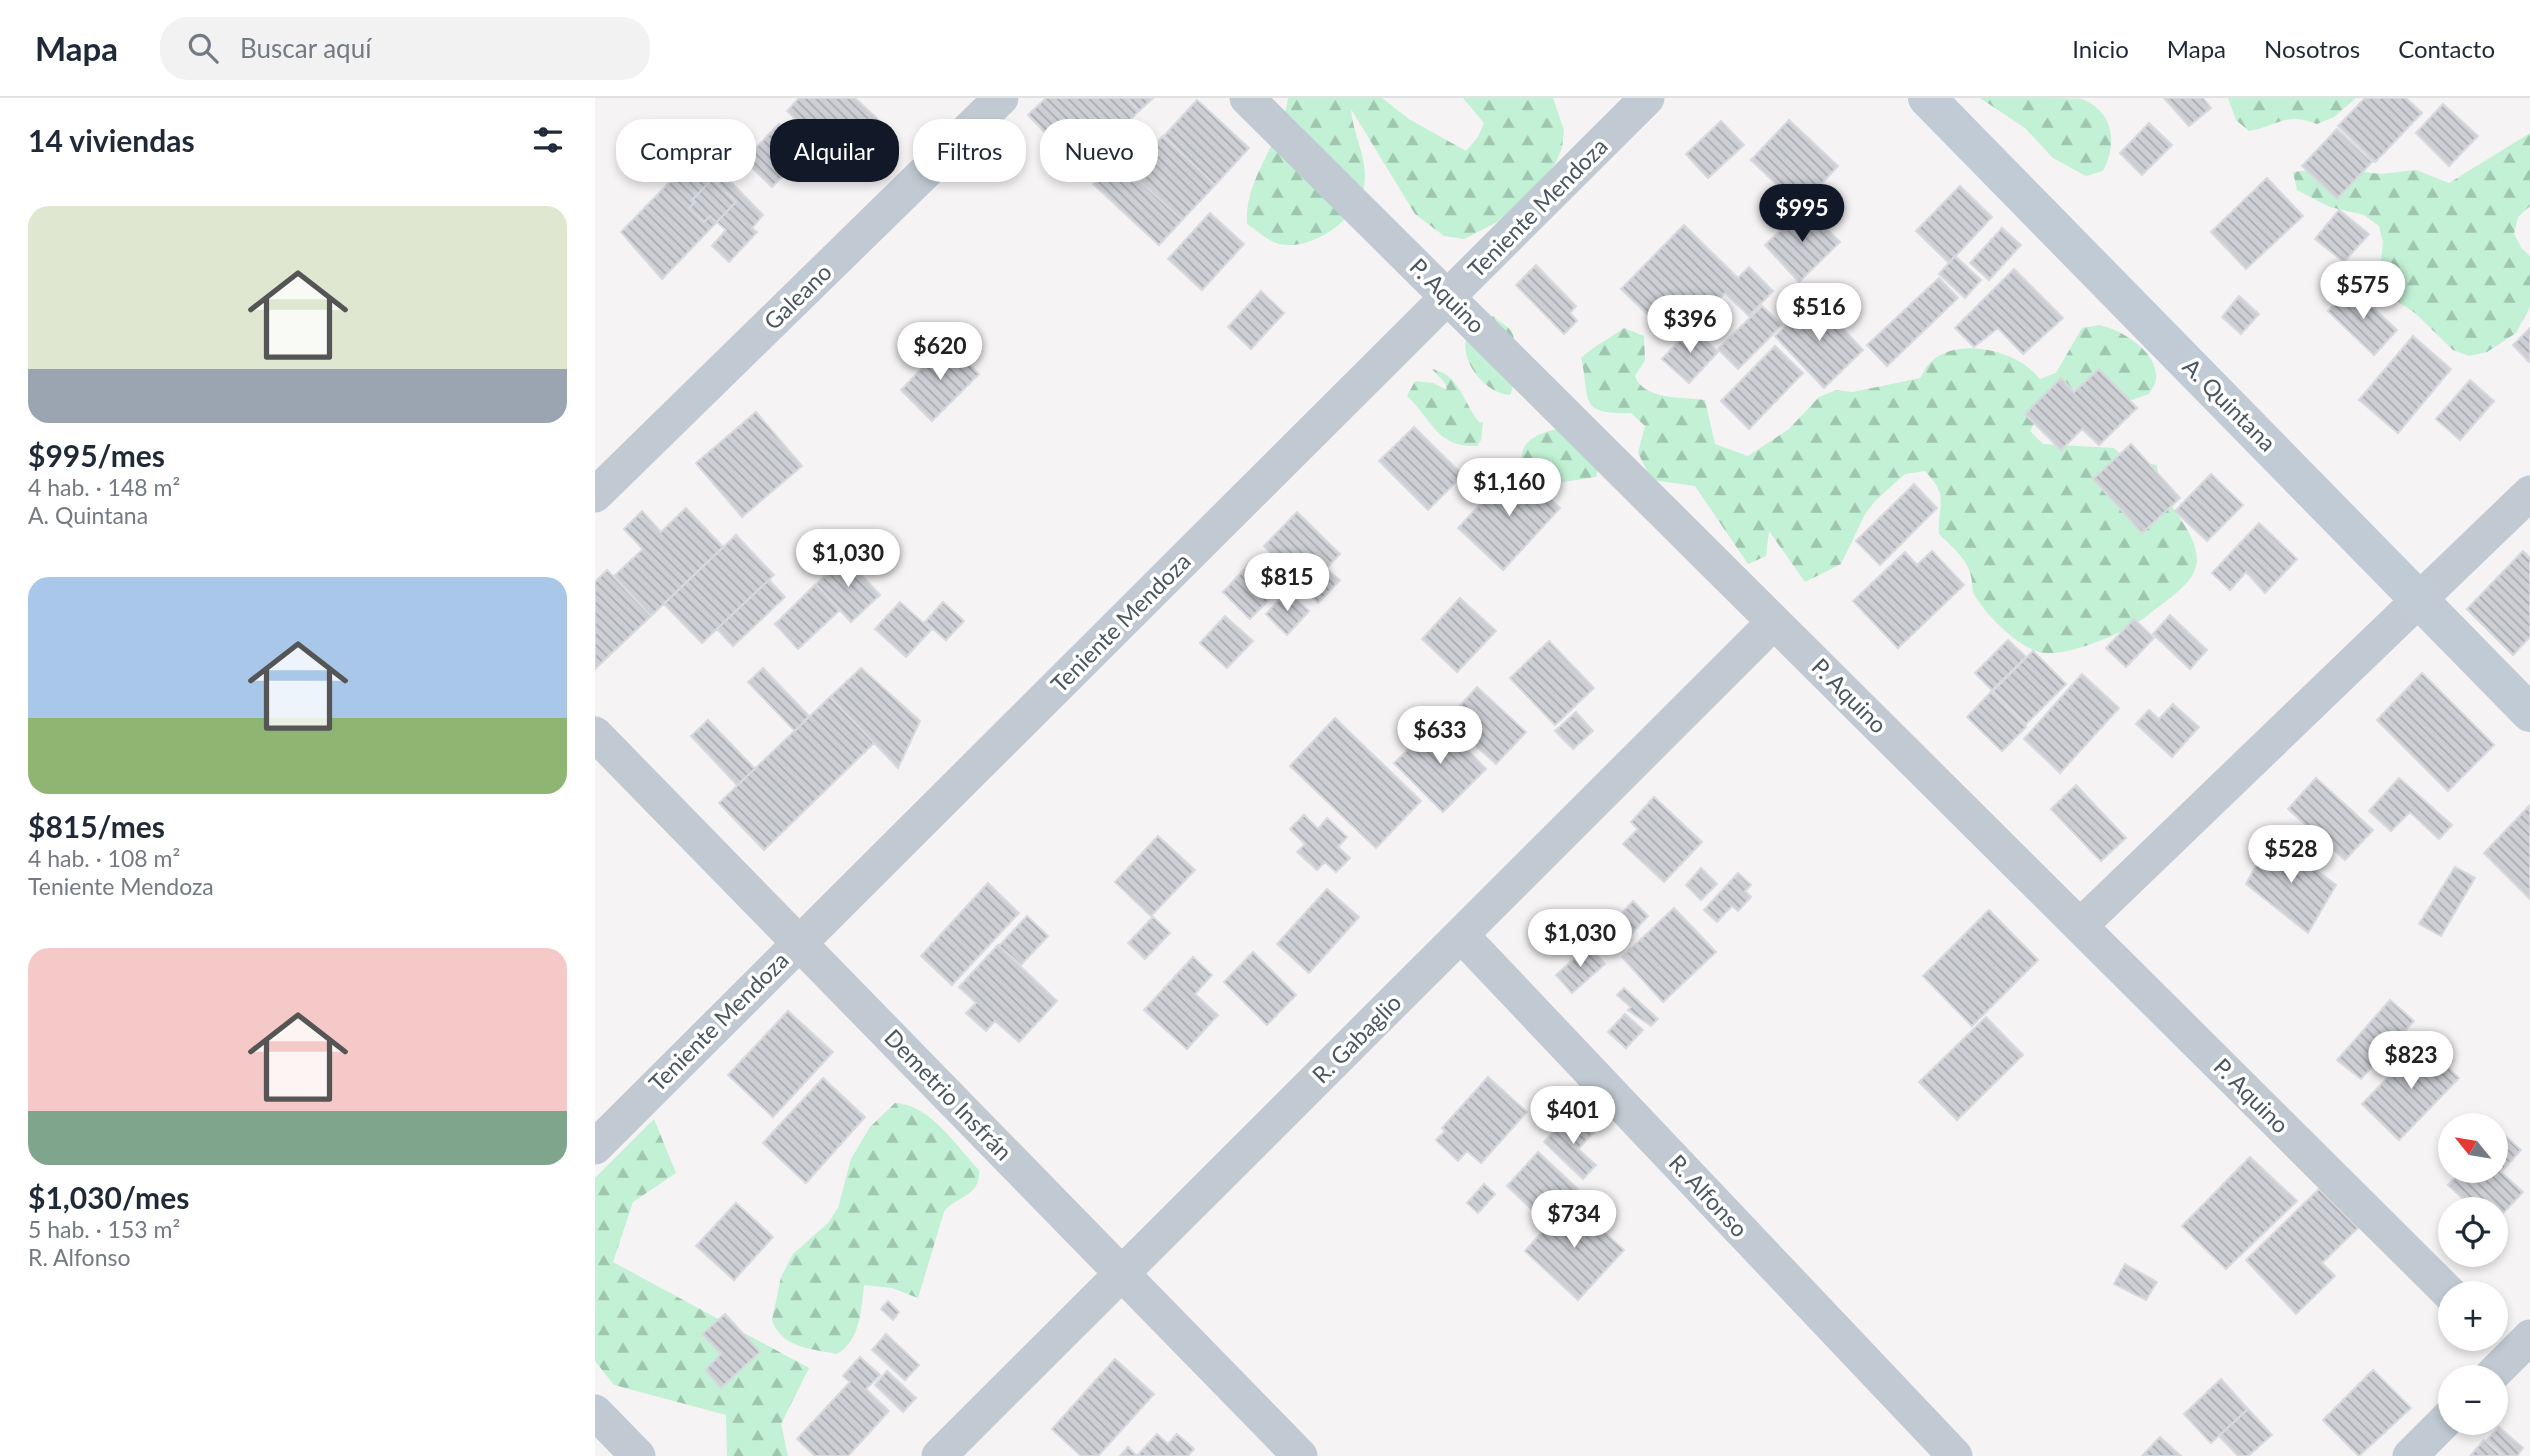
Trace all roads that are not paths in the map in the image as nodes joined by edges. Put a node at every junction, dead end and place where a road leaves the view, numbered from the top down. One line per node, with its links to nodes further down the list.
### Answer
1 (1001, 98): 7 (street, Galeano)
2 (1247, 98): 5 (street, P. Aquino)
3 (1647, 98): 5 (street, Teniente Mendoza)
4 (1927, 98): 8 (street, A. Quintana)
5 (1449, 298): 9 (street, P. Aquino); 14 (street, Teniente Mendoza)
6 (2530, 493): 8 (street)
7 (595, 495)
8 (2418, 598): 10 (street, A. Quintana); 12 (street)
9 (1775, 622): 12 (street, P. Aquino); 13 (street, R. Gabaglio)
10 (2530, 713)
11 (595, 734): 14 (street, Demetrio Insfrán)
12 (2080, 926): 17 (street, P. Aquino)
13 (1461, 935): 16 (street, R. Gabaglio); 23 (street, R. Alfonso)
14 (798, 942): 15 (street, Teniente Mendoza); 16 (street, Demetrio Insfrán)
15 (595, 1147)
16 (1123, 1274): 21 (street, R. Gabaglio); 22 (street, Demetrio Insfrán)
17 (2438, 1282)
18 (595, 1412): 20 (street)
19 (2438, 1428): 24 (street)
20 (638, 1456)
21 (939, 1456)
22 (1300, 1456)
23 (1955, 1456)
24 (2410, 1456)

